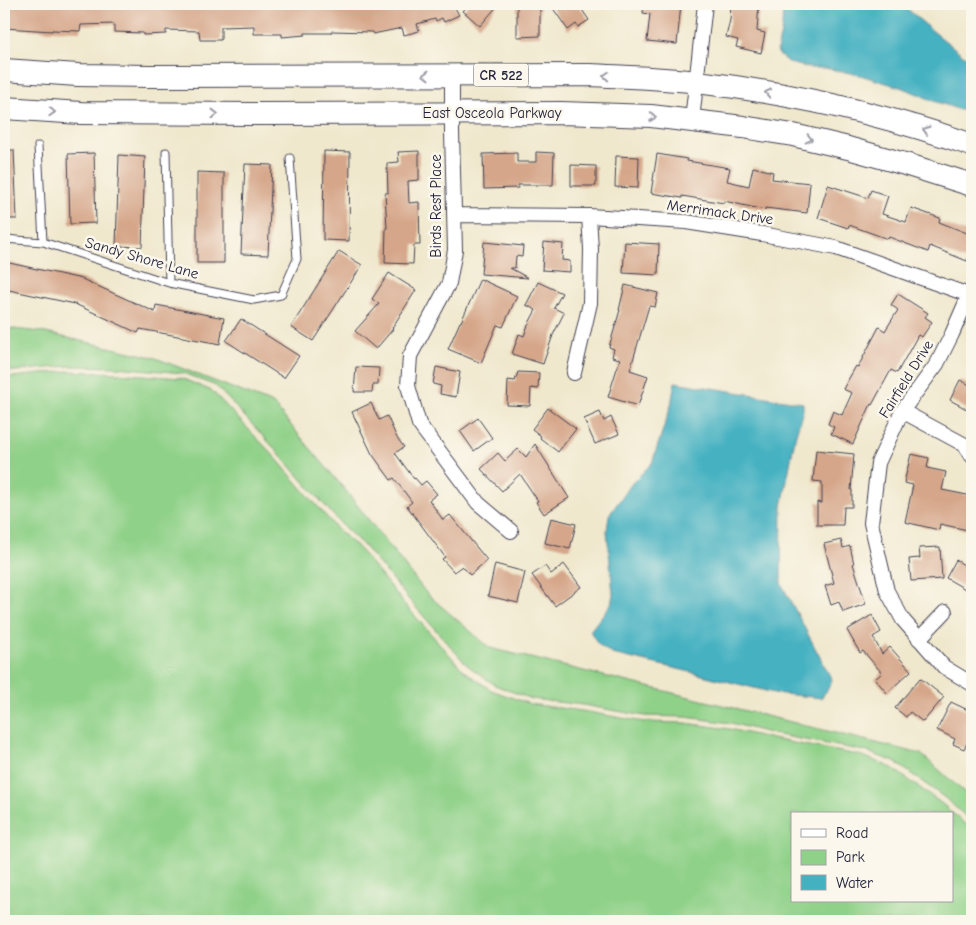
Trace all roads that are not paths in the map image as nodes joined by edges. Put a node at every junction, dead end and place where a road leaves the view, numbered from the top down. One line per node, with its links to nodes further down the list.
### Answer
1 (705, 4): 4 (street)
2 (4, 70): 3 (main road, CR 522, one-way to 2)
3 (452, 75): 4 (main road, CR 522, one-way to 3); 6 (street, Birds Rest Place)
4 (697, 82): 7 (street); 8 (main road, CR 522, one-way to 4)
5 (4, 108): 6 (main road, East Osceola Parkway, one-way to 6)
6 (452, 113): 7 (main road, East Osceola Parkway, one-way to 7); 13 (street, Birds Rest Place)
7 (692, 120): 12 (main road, East Osceola Parkway, one-way to 12)
8 (972, 145)
9 (38, 146): 16 (lane)
10 (166, 152): 17 (lane)
11 (290, 158): 17 (lane, Sandy Shore Lane)
12 (972, 185)
13 (454, 215): 14 (street, Merrimack Drive); 22 (street, Birds Rest Place)
14 (589, 216): 18 (street, Merrimack Drive); 19 (street)
15 (4, 239): 16 (lane, Sandy Shore Lane)
16 (43, 242): 17 (lane, Sandy Shore Lane)
17 (169, 283)
18 (971, 296): 20 (street, Fairfield Drive)
19 (574, 373)
20 (902, 411): 21 (street); 24 (street, Fairfield Drive)
21 (972, 456)
22 (511, 531)
23 (945, 612): 24 (street)
24 (919, 639): 25 (street, Fairfield Drive)
25 (972, 684)

